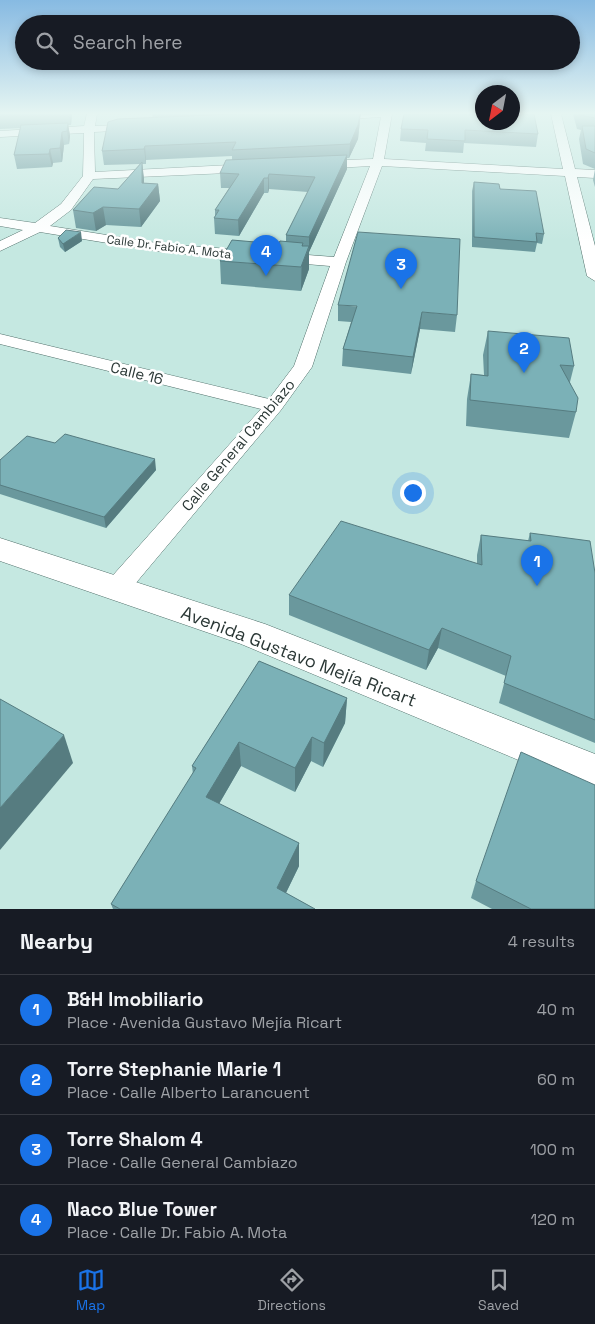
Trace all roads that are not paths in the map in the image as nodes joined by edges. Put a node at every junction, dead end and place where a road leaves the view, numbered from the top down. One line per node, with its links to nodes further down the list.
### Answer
1 (89, 156): 9 (street)
2 (379, 156): 4 (street, Calle General Cambiazo)
3 (568, 156): 7 (street)
4 (378, 162): 5 (street); 7 (street); 14 (street, Calle General Cambiazo)
5 (308, 165)
6 (258, 168): 9 (street)
7 (570, 172): 8 (street); 12 (street)
8 (595, 174)
9 (89, 176): 11 (street)
10 (0, 222): 11 (street, Calle Dr. Fabio A. Mota)
11 (38, 228): 13 (street); 14 (street, Calle Dr. Fabio A. Mota)
12 (591, 235): 15 (street)
13 (0, 247)
14 (339, 262): 17 (street, Calle General Cambiazo)
15 (595, 276)
16 (0, 339): 17 (street, Calle 16)
17 (274, 406): 19 (street, Calle General Cambiazo)
18 (0, 549): 19 (street, Avenida Gustavo Mejía Ricart)
19 (116, 589): 20 (street, Avenida Gustavo Mejía Ricart)
20 (595, 773)

